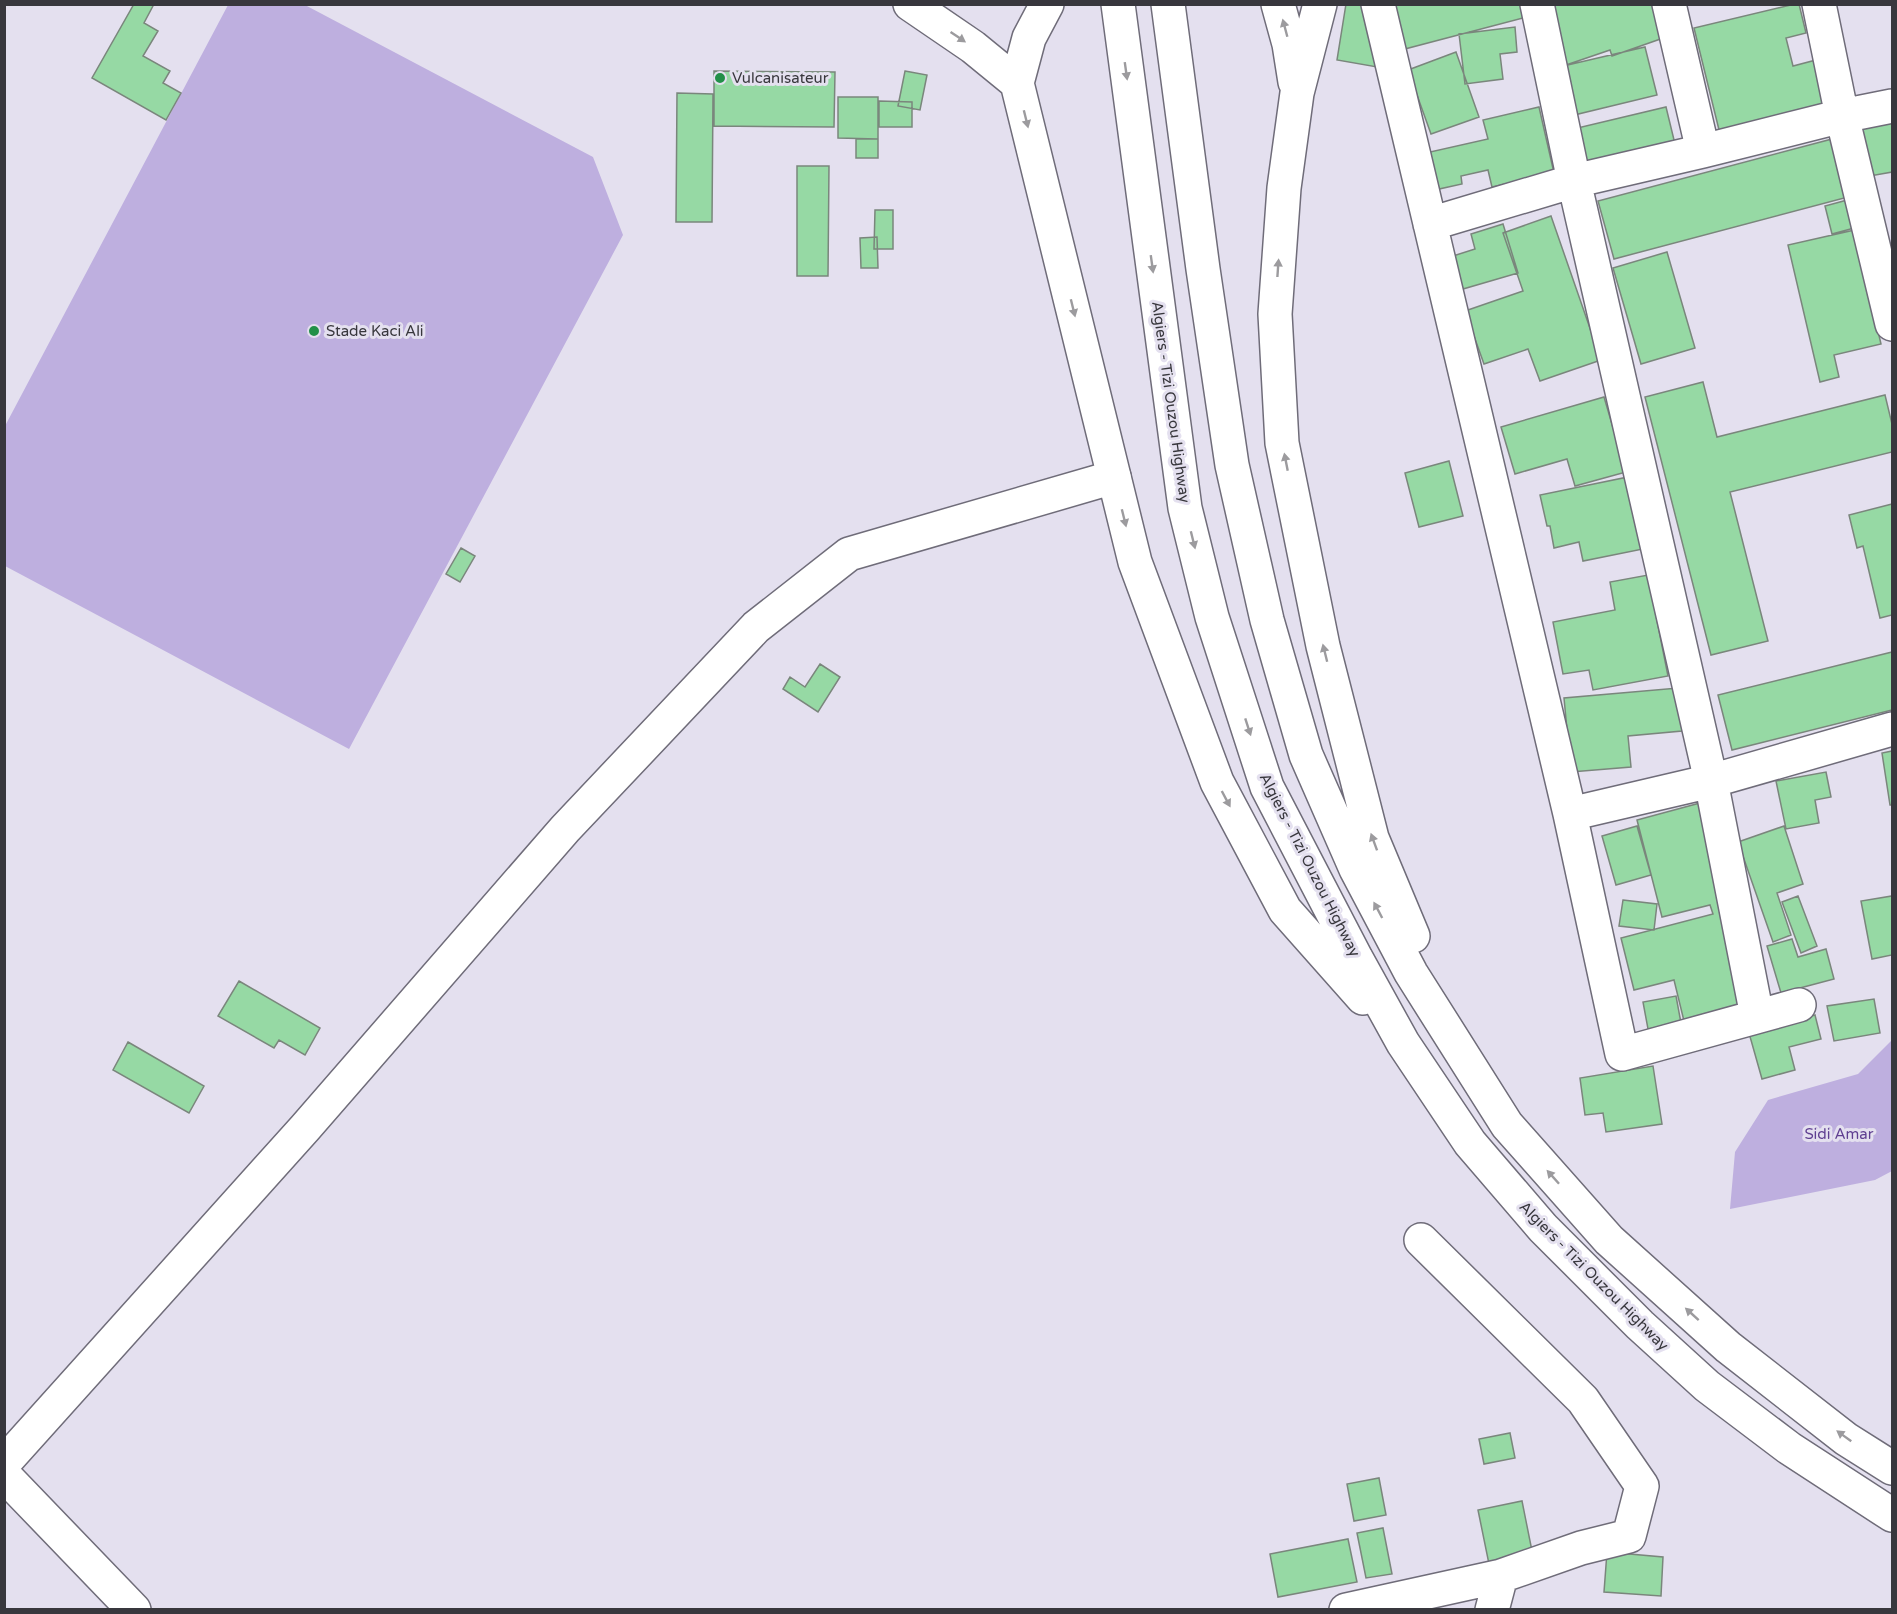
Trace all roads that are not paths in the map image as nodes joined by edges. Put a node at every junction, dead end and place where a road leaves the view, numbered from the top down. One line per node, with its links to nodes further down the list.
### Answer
1 (910, 4): 11 (main road, one-way to 11)
2 (1047, 4): 11 (main road)
3 (1278, 4): 12 (main road, one-way to 3)
4 (1320, 4): 12 (main road)
5 (1377, 4): 17 (main road)
6 (1537, 4): 16 (main road)
7 (1669, 4): 15 (main road)
8 (1819, 4): 14 (main road)
9 (1118, 9): 25 (main road, Algiers - Tizi Ouzou Highway, one-way to 25)
10 (1169, 10): 26 (main road, one-way to 10)
11 (1017, 83): 19 (main road, one-way to 19)
12 (1297, 93): 26 (main road, one-way to 12)
13 (1893, 106): 14 (main road)
14 (1842, 116): 15 (main road); 18 (main road)
15 (1703, 151): 16 (main road)
16 (1574, 181): 17 (main road); 21 (main road)
17 (1430, 224): 22 (main road)
18 (1891, 309)
19 (1114, 477): 25 (main road, one-way to 25); 28 (main road)
20 (1893, 729): 21 (main road)
21 (1711, 781): 22 (main road); 24 (main road)
22 (1570, 814): 24 (main road)
23 (1799, 1005): 24 (main road)
24 (1757, 1017)
25 (1403, 1043): 31 (main road, Algiers - Tizi Ouzou Highway)
26 (1460, 1051): 29 (main road, one-way to 26)
27 (1421, 1240): 32 (main road)
28 (4, 1463)
29 (1893, 1468)
30 (4, 1475): 33 (main road)
31 (1893, 1515)
32 (1501, 1576): 34 (main road); 35 (main road)
33 (134, 1610)
34 (1346, 1610)
35 (1492, 1610)

